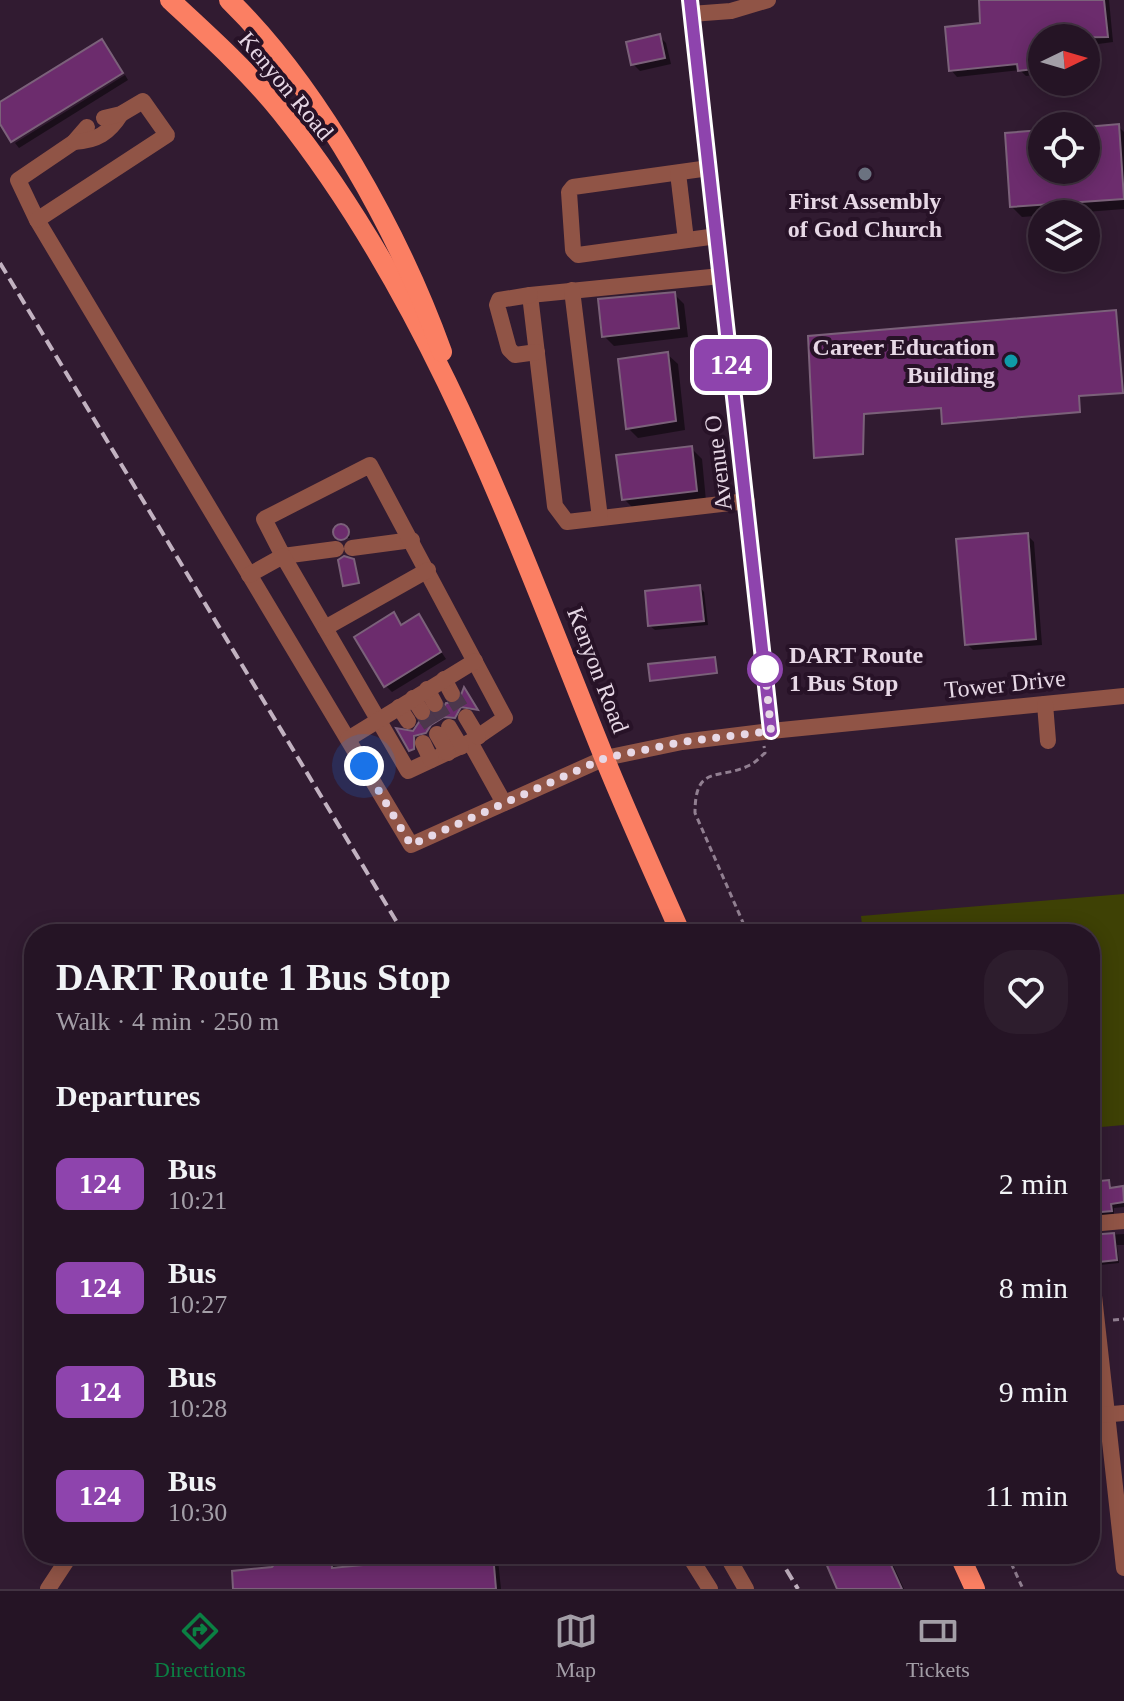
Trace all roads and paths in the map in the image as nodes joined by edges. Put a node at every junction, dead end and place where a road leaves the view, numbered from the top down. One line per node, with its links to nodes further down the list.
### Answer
1 (170, 0): 19 (main road, Kenyon Road)
2 (229, 0): 5 (main road, Kenyon Road)
3 (768, 0): 4 (street)
4 (690, 7): 10 (street, Avenue O)
5 (247, 9): 19 (main road, Kenyon Road)
6 (121, 114): 7 (street); 9 (street); 12 (street)
7 (104, 118)
8 (87, 127): 9 (street)
9 (74, 142): 12 (street)
10 (709, 168): 11 (street); 13 (street, Avenue O)
11 (678, 173): 14 (street); 14 (street)
12 (37, 220): 25 (street)
13 (717, 236): 14 (street); 15 (street, Avenue O)
14 (686, 240)
15 (721, 276): 16 (street); 20 (street, Avenue O)
16 (572, 290): 17 (street); 21 (street)
17 (530, 295): 18 (street); 18 (street)
18 (537, 352): 21 (street)
19 (467, 424): 36 (main road, Kenyon Road)
20 (747, 501): 21 (street); 32 (street, Avenue O)
21 (600, 518)
22 (412, 540): 23 (street); 23 (street); 24 (street)
23 (283, 556): 25 (street); 26 (street)
24 (428, 570): 26 (street); 27 (street)
25 (249, 575): 33 (street)
26 (325, 628): 31 (street)
27 (475, 661): 31 (street); 35 (street)
28 (1124, 696): 29 (street, Tower Drive)
29 (1045, 704): 32 (street, Tower Drive); 34 (street)
30 (466, 717): 35 (street)
31 (378, 719): 33 (street); 37 (street)
32 (766, 731): 36 (street, Tower Drive); 40 (path)
33 (348, 739): 38 (street, Tower Drive)
34 (1048, 741)
35 (464, 745): 37 (street); 37 (street); 38 (street)
36 (605, 758): 38 (street, Tower Drive); 39 (main road, Kenyon Road)
37 (431, 760)
38 (504, 803)
39 (677, 924)
40 (744, 924)
41 (1124, 1221): 42 (street)
42 (1100, 1223)
43 (1100, 1328): 44 (street)
44 (1116, 1413): 50 (street)
45 (64, 1564): 51 (street)
46 (694, 1564): 52 (street)
47 (732, 1564): 53 (street)
48 (964, 1564): 54 (main road)
49 (1012, 1564): 55 (path)
50 (1124, 1568)
51 (48, 1589)
52 (710, 1589)
53 (746, 1589)
54 (975, 1589)
55 (1023, 1589)

